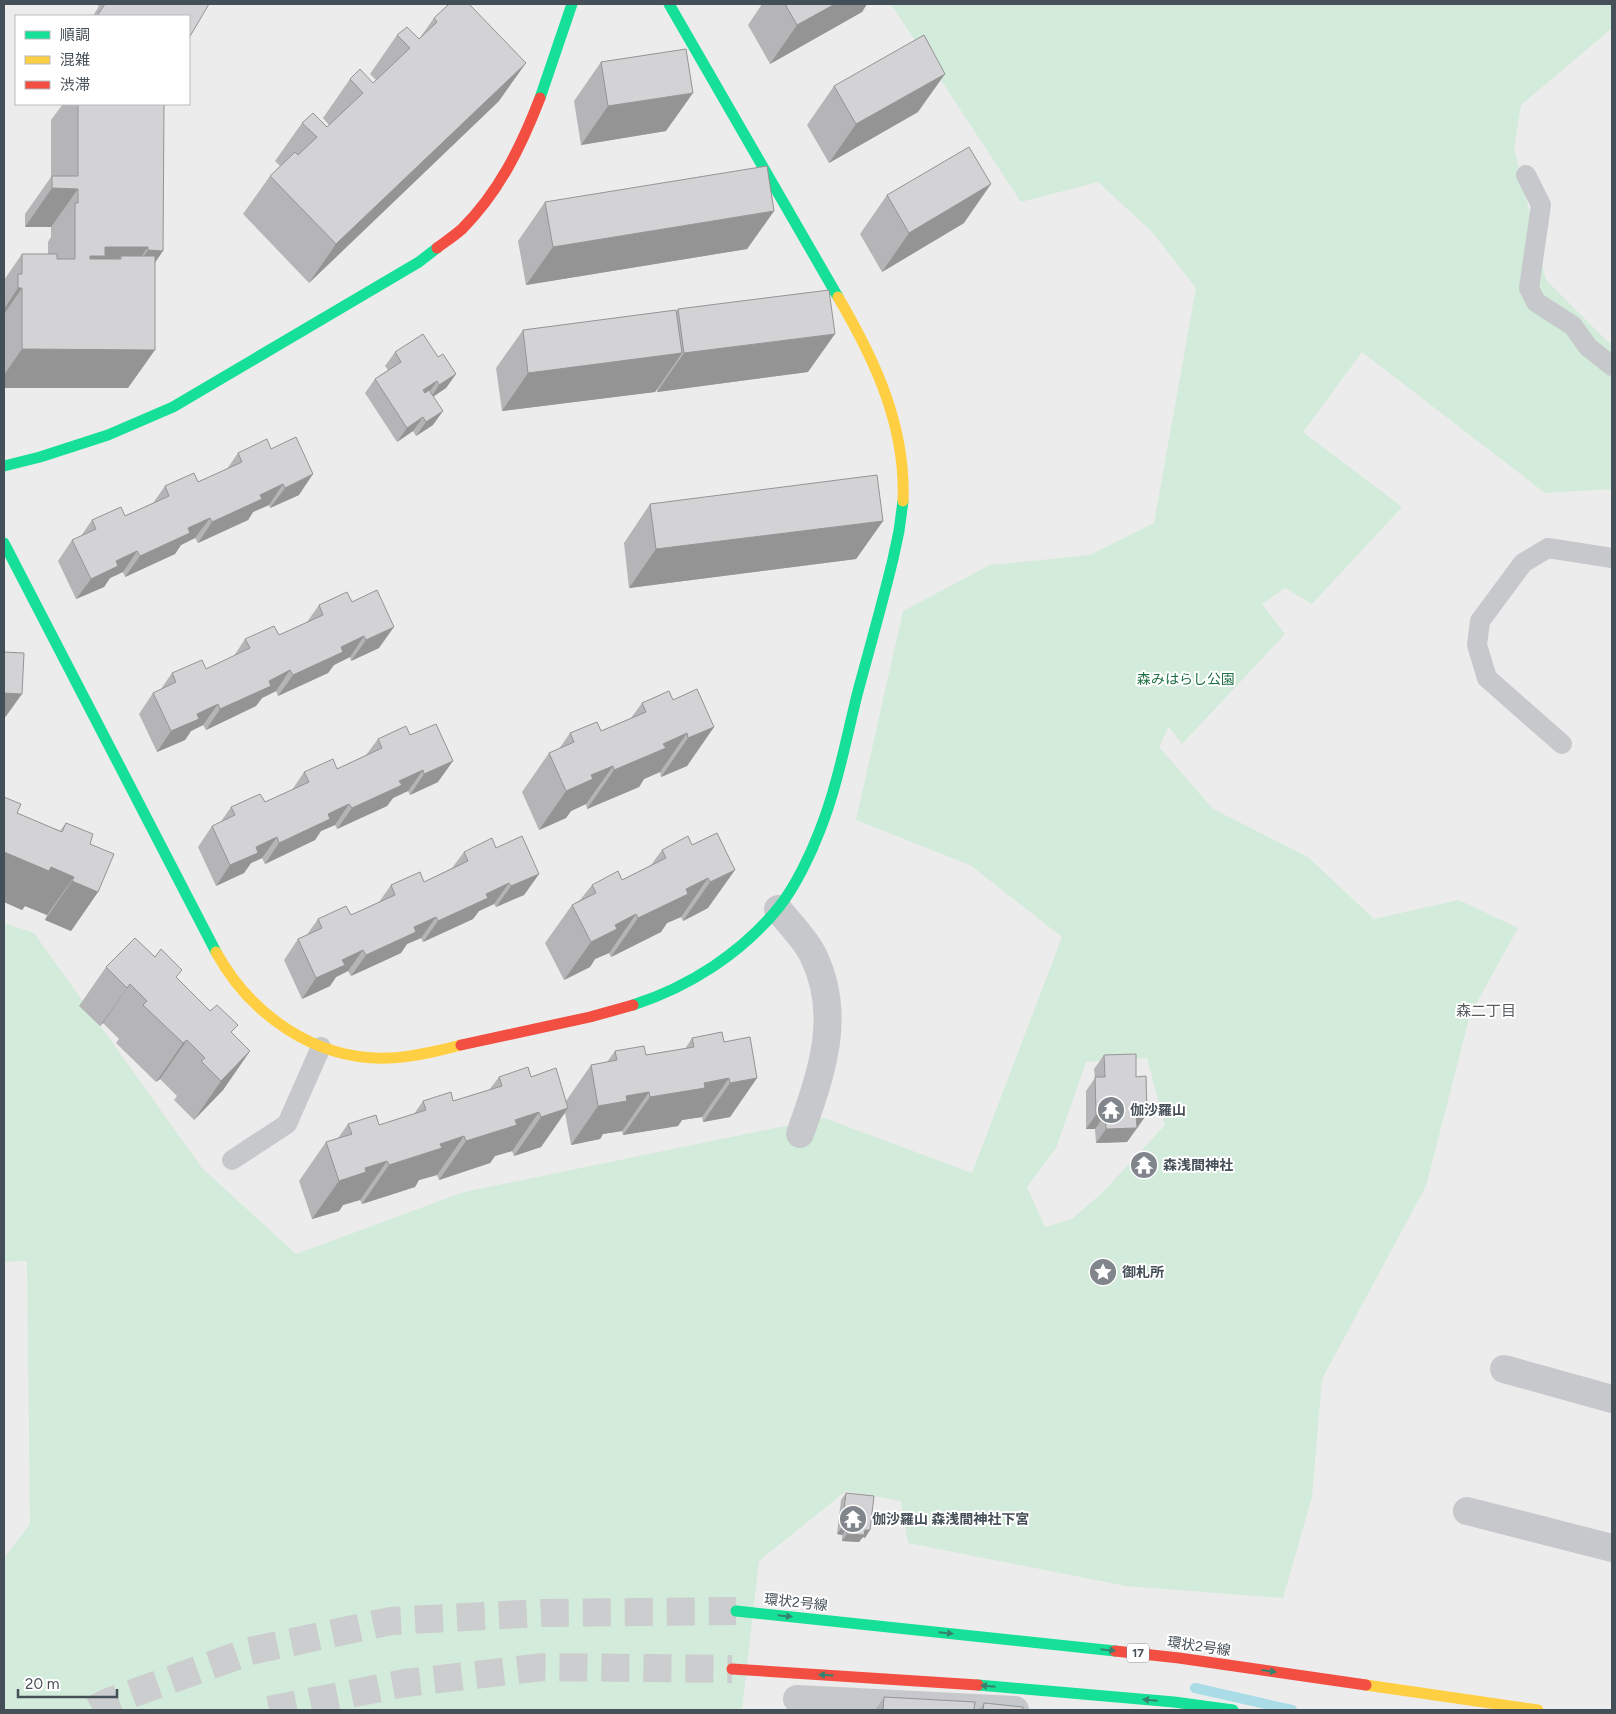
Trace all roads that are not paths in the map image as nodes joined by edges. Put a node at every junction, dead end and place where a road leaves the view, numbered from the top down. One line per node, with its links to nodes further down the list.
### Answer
1 (572, 4): 5 (street)
2 (668, 4): 9 (street)
3 (1526, 176): 4 (lane)
4 (1612, 366)
5 (4, 466)
6 (4, 543): 10 (street)
7 (1612, 558): 8 (lane)
8 (1562, 744)
9 (778, 909): 10 (street); 11 (street)
10 (320, 1047): 12 (lane)
11 (800, 1134)
12 (232, 1160)
13 (1504, 1369): 14 (street)
14 (1612, 1399)
15 (1467, 1511): 16 (street)
16 (1612, 1548)
17 (736, 1611): 22 (street, 環状2号線 / 17, one-way to 22)
18 (732, 1669): 21 (street, one-way to 18)
19 (798, 1699): 20 (street)
20 (1015, 1710)
21 (1233, 1710)
22 (1538, 1710)

